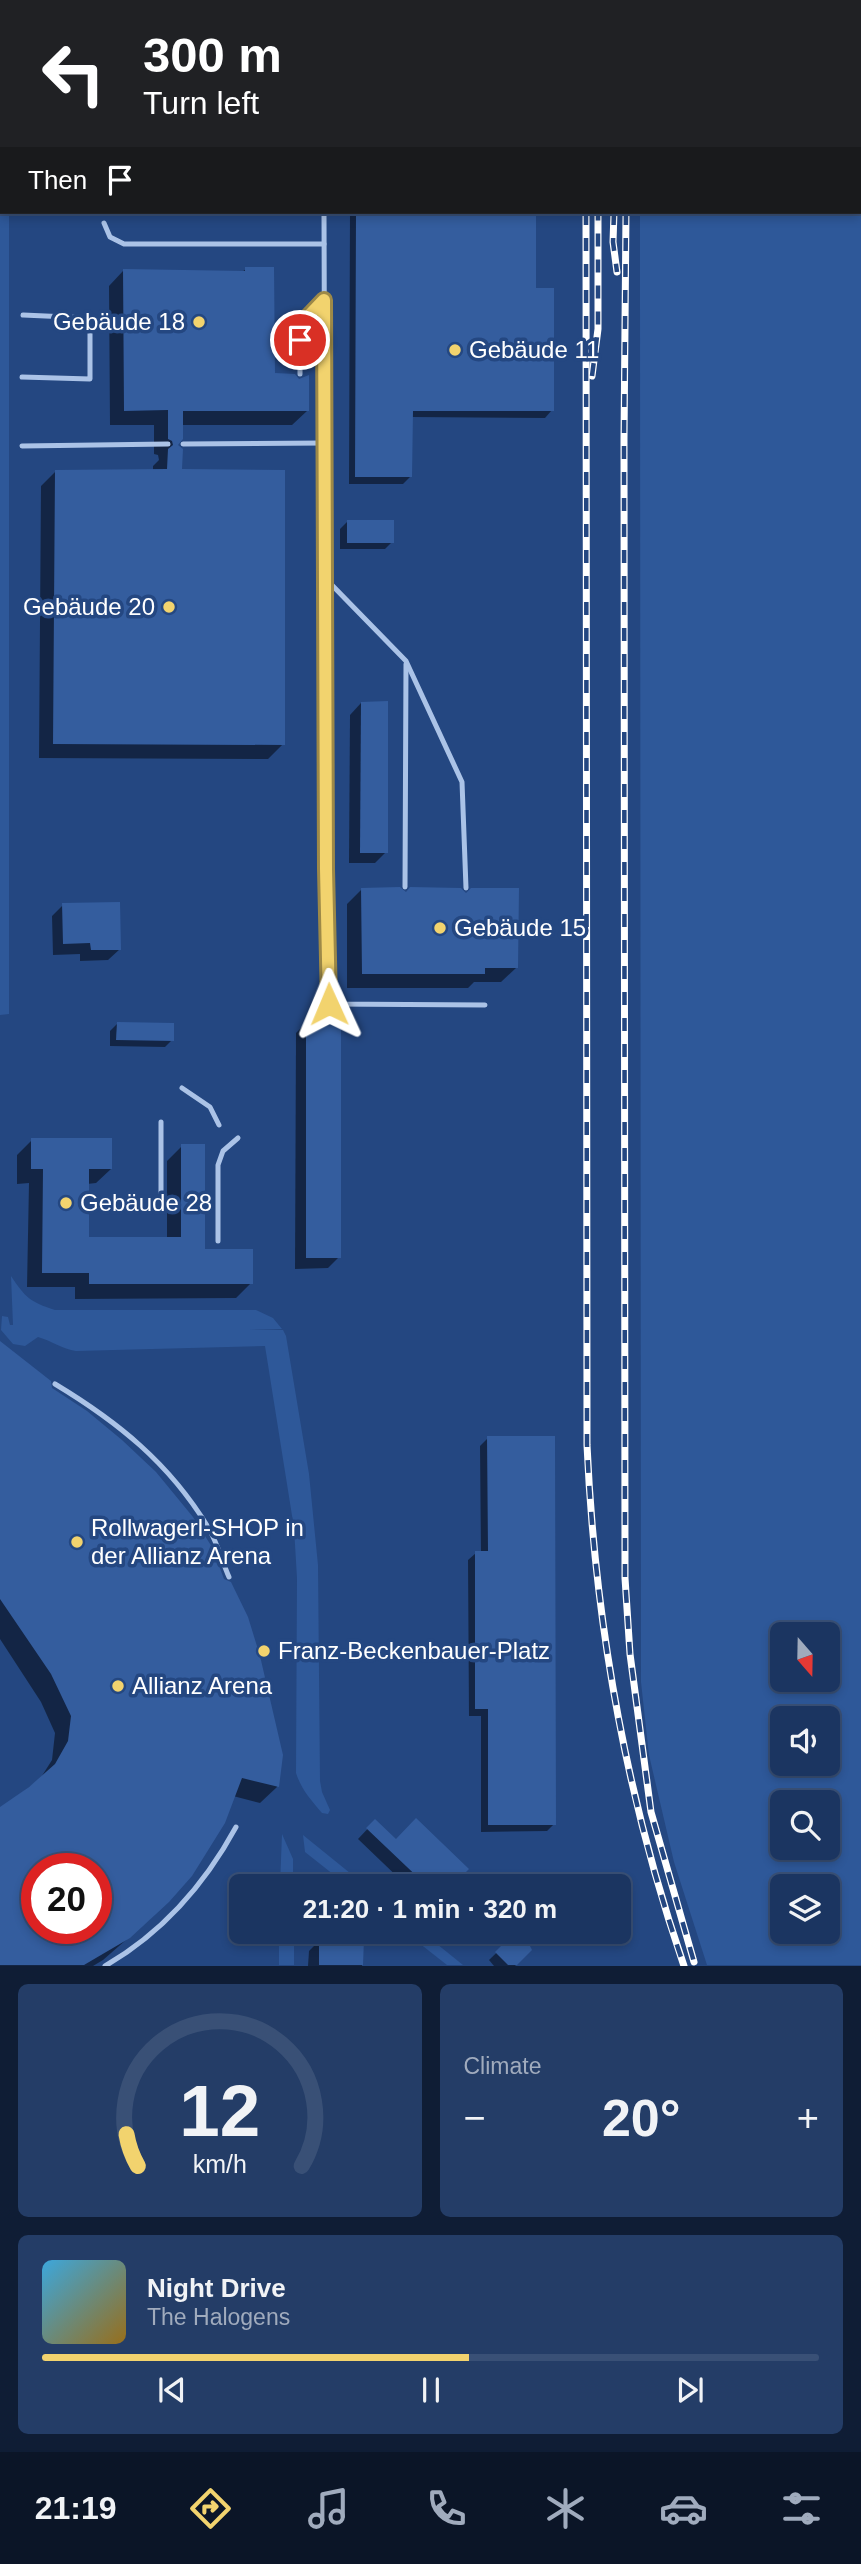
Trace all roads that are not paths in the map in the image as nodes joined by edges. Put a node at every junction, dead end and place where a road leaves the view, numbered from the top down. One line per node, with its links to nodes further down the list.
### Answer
1 (324, 214): 3 (lane)
2 (104, 223): 3 (lane)
3 (324, 244): 4 (lane)
4 (324, 300): 6 (lane); 8 (lane)
5 (23, 315): 7 (lane)
6 (300, 374)
7 (22, 377)
8 (325, 443): 10 (lane); 12 (lane)
9 (168, 444): 11 (lane)
10 (183, 444)
11 (22, 446)
12 (326, 579): 13 (lane); 16 (lane)
13 (406, 661): 14 (lane); 15 (lane)
14 (405, 887)
15 (466, 888)
16 (485, 1005)
17 (182, 1088): 19 (lane)
18 (161, 1122): 21 (lane)
19 (219, 1125)
20 (237, 1138): 22 (lane)
21 (161, 1211)
22 (218, 1241)
23 (55, 1384): 24 (lane)
24 (229, 1577)
25 (236, 1827): 26 (lane)
26 (105, 1965)

